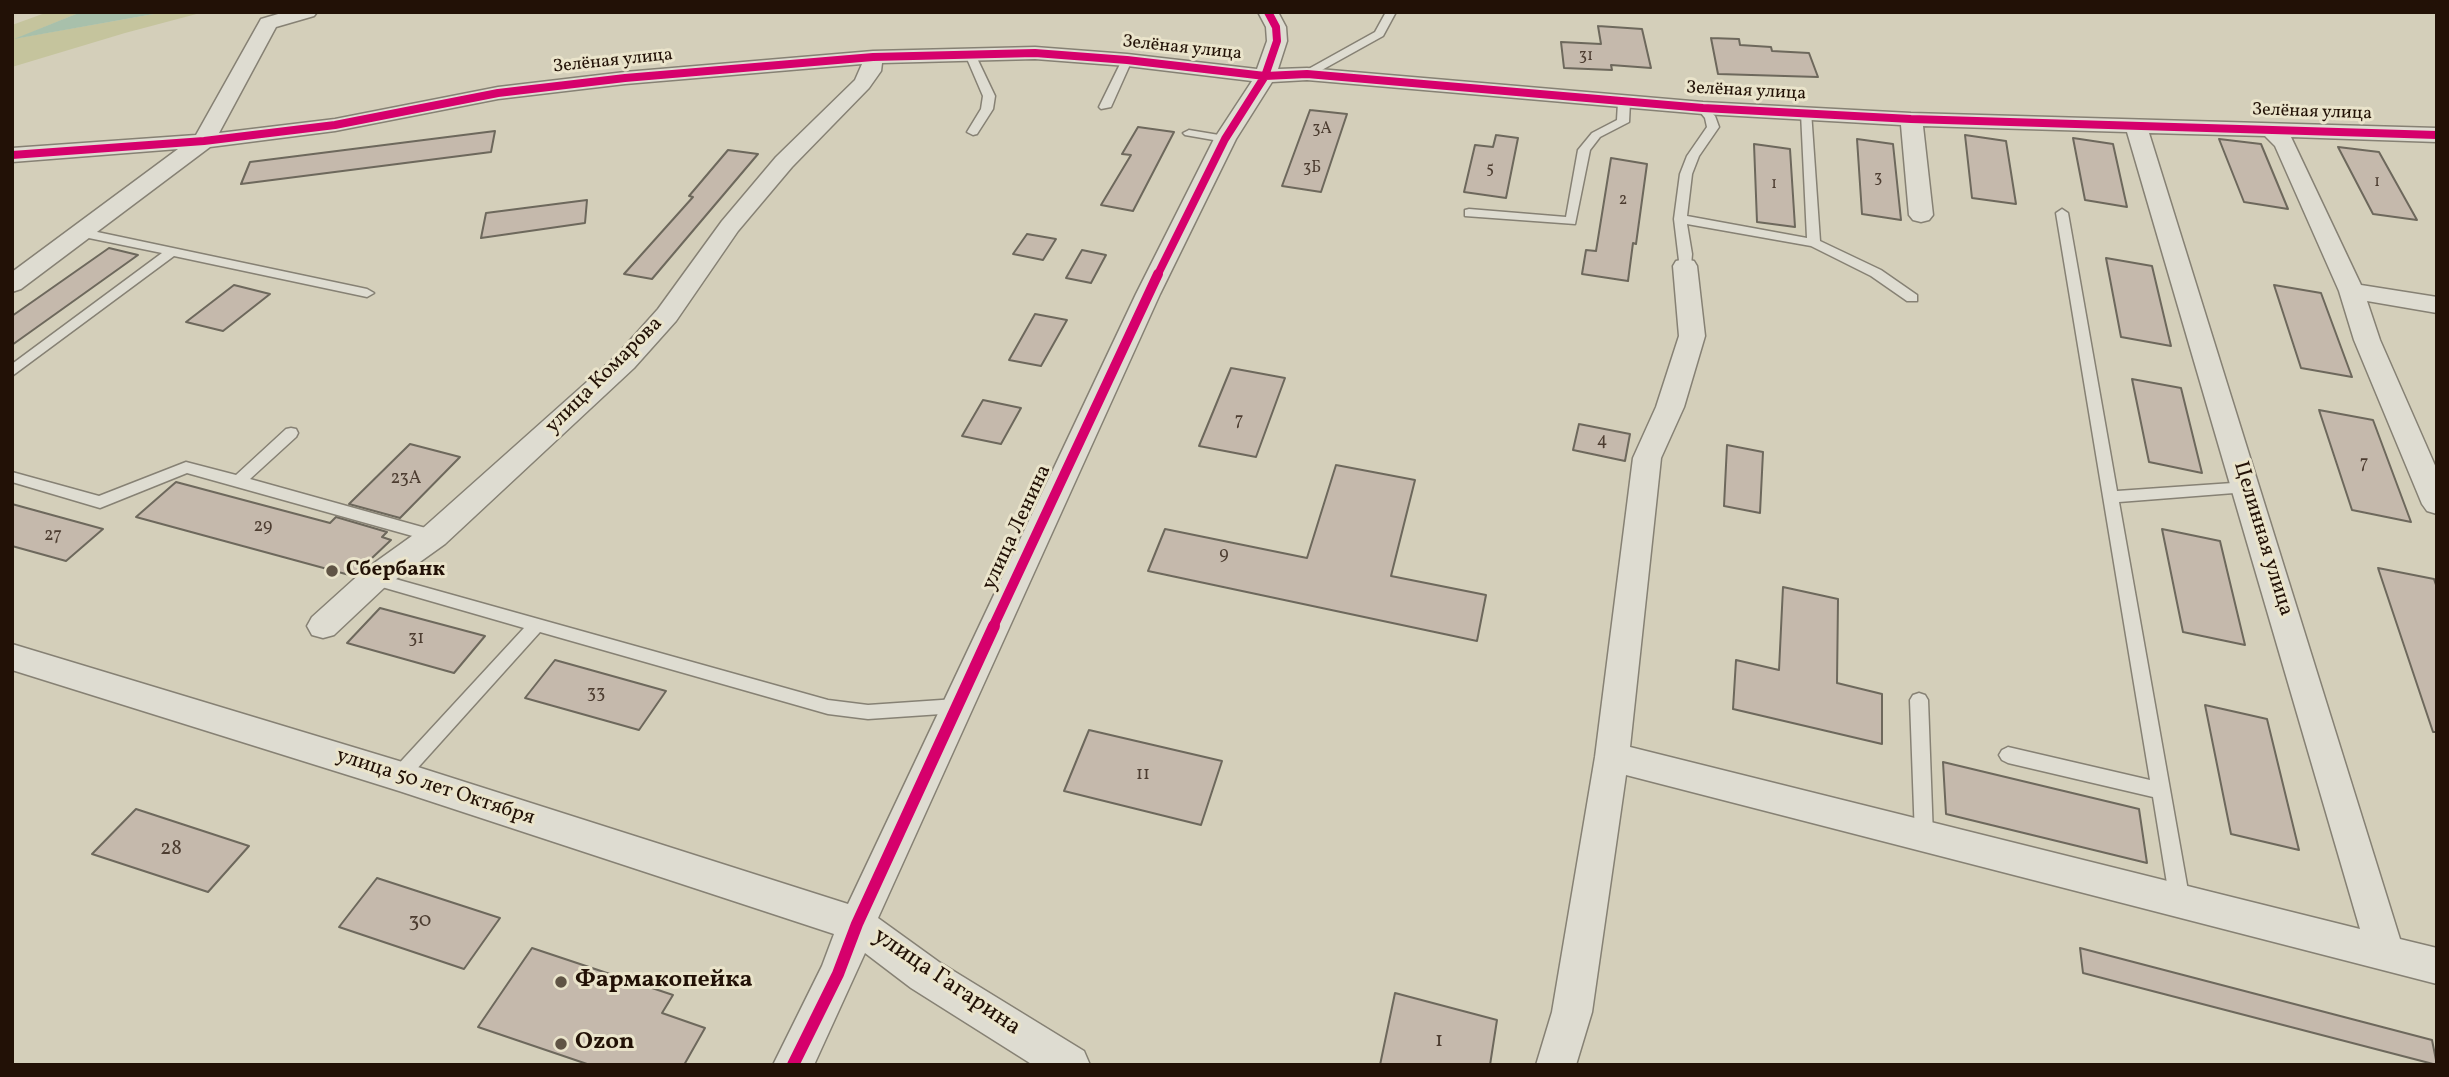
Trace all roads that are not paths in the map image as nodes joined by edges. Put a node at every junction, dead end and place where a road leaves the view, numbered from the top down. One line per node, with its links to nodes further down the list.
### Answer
1 (307, 12): 4 (street)
2 (1268, 12): 9 (street, улица Ленина)
3 (1391, 12): 8 (lane)
4 (271, 17): 21 (street)
5 (970, 54): 6 (street, Зелёная улица); 7 (street, Зелёная улица); 17 (lane)
6 (873, 57): 21 (street, Зелёная улица); 43 (street, улица Комарова)
7 (1127, 60): 9 (street, Зелёная улица); 11 (lane)
8 (1307, 74): 9 (street, Зелёная улица); 10 (street, Зелёная улица)
9 (1265, 76): 20 (street, улица Ленина)
10 (1624, 102): 12 (street, Зелёная улица); 23 (lane)
11 (1105, 107)
12 (1703, 108): 13 (street, Зелёная улица); 26 (lane)
13 (1807, 113): 14 (street, Зелёная улица); 28 (lane)
14 (1910, 119): 15 (street, Зелёная улица); 25 (street)
15 (2136, 126): 16 (street, Зелёная улица); 40 (street, Целинная улица)
16 (2270, 129): 19 (street, Зелёная улица); 32 (street)
17 (973, 132)
18 (1189, 133): 20 (lane)
19 (2437, 135)
20 (1225, 139): 49 (street, улица Ленина)
21 (204, 141): 22 (street, Зелёная улица); 27 (street)
22 (12, 155)
23 (1469, 213)
24 (2062, 213): 41 (lane)
25 (1922, 215)
26 (1680, 219): 28 (lane); 30 (lane)
27 (83, 233): 29 (lane); 31 (street)
28 (1814, 243): 34 (lane)
29 (173, 251): 33 (lane); 36 (lane)
30 (1685, 266): 51 (street)
31 (12, 284)
32 (2351, 291): 35 (street); 42 (street)
33 (367, 293)
34 (1912, 298)
35 (2437, 305)
36 (12, 372)
37 (291, 433): 39 (lane)
38 (12, 477): 39 (lane)
39 (238, 482): 43 (lane)
40 (2247, 487): 41 (lane); 57 (street, Целинная улица)
41 (2111, 497): 53 (lane)
42 (2437, 503)
43 (434, 536): 44 (street, улица Комарова)
44 (374, 579): 45 (lane); 46 (street, улица Комарова)
45 (537, 625): 49 (lane); 52 (lane)
46 (323, 626)
47 (12, 657): 52 (street, улица 50 лет Октября)
48 (1919, 700): 54 (lane)
49 (956, 706): 56 (street, улица Ленина)
50 (2008, 755): 53 (lane)
51 (1612, 757): 54 (street); 61 (street)
52 (399, 776): 56 (street, улица 50 лет Октября)
53 (2161, 791): 55 (lane)
54 (1924, 837): 55 (street)
55 (2180, 902): 57 (street)
56 (858, 924): 59 (street, улица Ленина); 60 (street, улица Гагарина)
57 (2386, 953): 58 (street)
58 (2437, 966)
59 (793, 1065)
60 (1070, 1065)
61 (1556, 1065)

